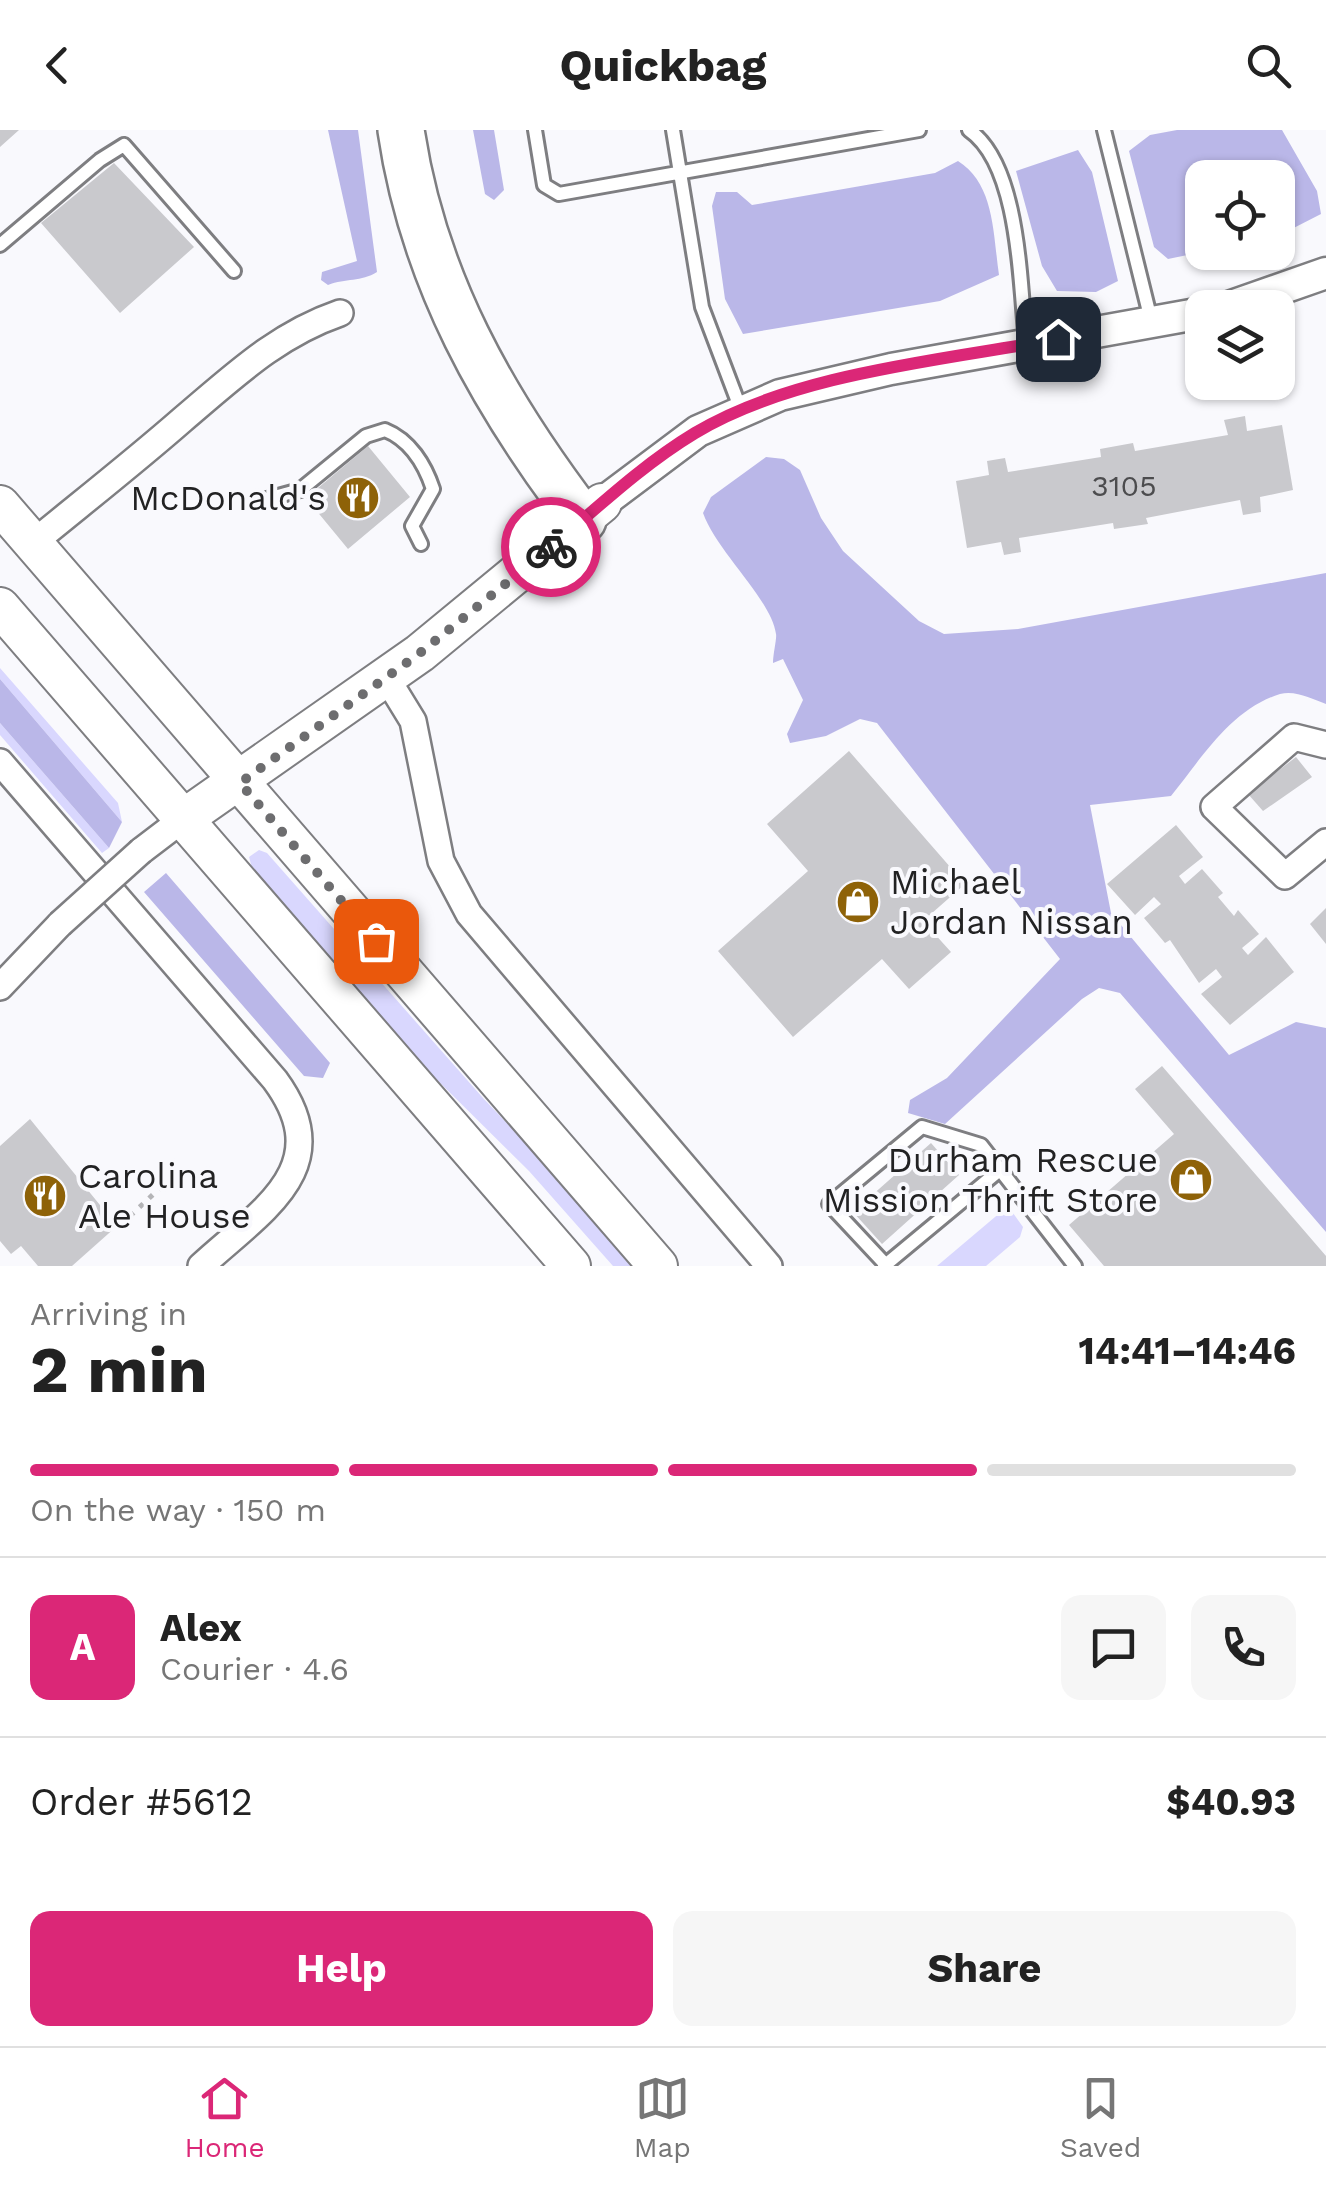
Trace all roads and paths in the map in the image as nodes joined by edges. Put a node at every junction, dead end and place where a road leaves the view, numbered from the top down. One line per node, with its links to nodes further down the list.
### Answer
1 (400, 130): 20 (highway)
2 (427, 130): 20 (highway)
3 (535, 130): 8 (lane)
4 (673, 130): 8 (lane)
5 (919, 130): 8 (lane)
6 (968, 130): 16 (lane)
7 (1104, 130): 15 (lane)
8 (680, 171): 17 (lane)
9 (0, 246): 10 (lane)
10 (234, 271)
11 (1326, 273): 12 (street)
12 (1277, 290)
13 (340, 312): 21 (street)
14 (1185, 316): 15 (street)
15 (1152, 322): 16 (street)
16 (1026, 345): 17 (street)
17 (741, 410): 20 (street)
18 (267, 500): 22 (lane)
19 (0, 505): 21 (main road)
20 (592, 512): 24 (main road)
21 (33, 544): 27 (main road)
22 (421, 544)
23 (0, 607): 28 (main road)
24 (386, 677): 27 (main road); 37 (street)
25 (1326, 745): 29 (street)
26 (0, 762): 34 (street)
27 (240, 783): 28 (main road); 36 (main road)
28 (183, 819): 30 (street, bridge); 35 (main road)
29 (1326, 842)
30 (0, 987)
31 (1002, 1170): 38 (lane); 38 (lane); 39 (lane)
32 (159, 1189): 33 (path)
33 (130, 1216)
34 (202, 1266)
35 (571, 1266)
36 (658, 1266)
37 (768, 1266)
38 (885, 1266)
39 (1075, 1266)

